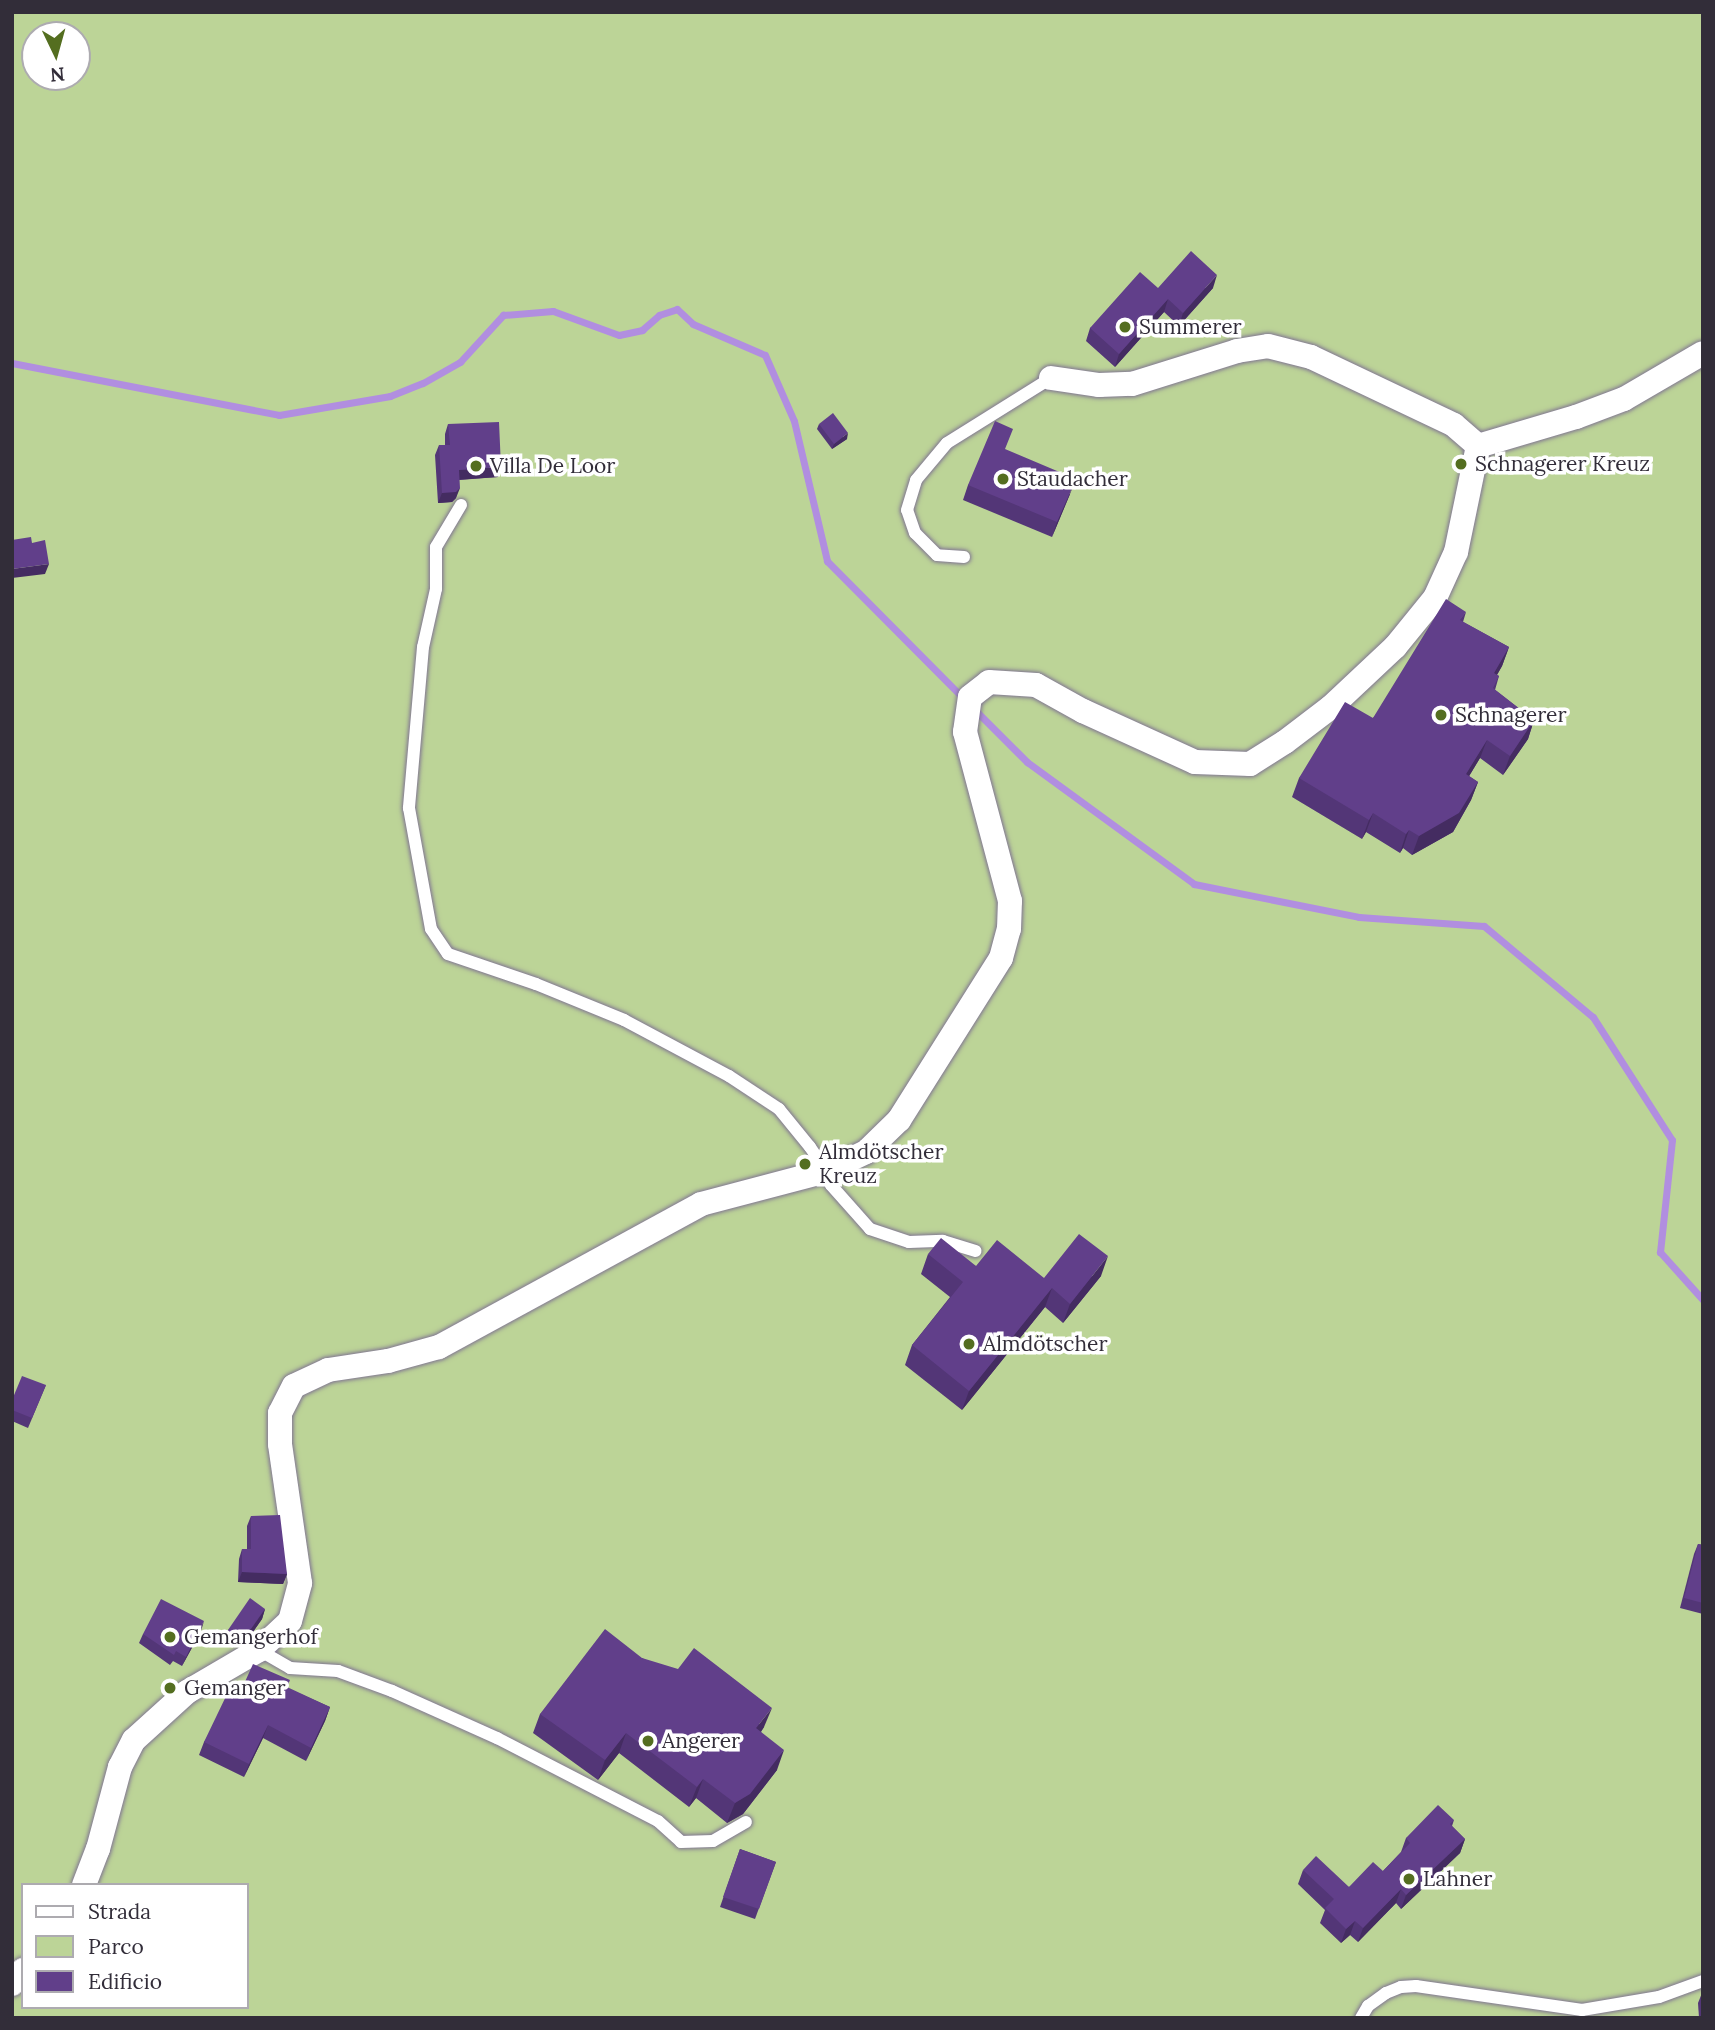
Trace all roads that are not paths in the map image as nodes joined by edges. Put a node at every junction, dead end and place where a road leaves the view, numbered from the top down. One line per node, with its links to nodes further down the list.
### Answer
1 (1703, 353): 3 (street)
2 (1051, 378): 3 (street); 5 (lane)
3 (1478, 446): 6 (street)
4 (461, 505): 6 (lane)
5 (964, 557)
6 (826, 1171): 7 (lane); 8 (street)
7 (976, 1251)
8 (258, 1650): 9 (lane); 10 (street)
9 (746, 1822)
10 (85, 1883)
11 (1703, 1982): 12 (lane)
12 (1361, 2018)

